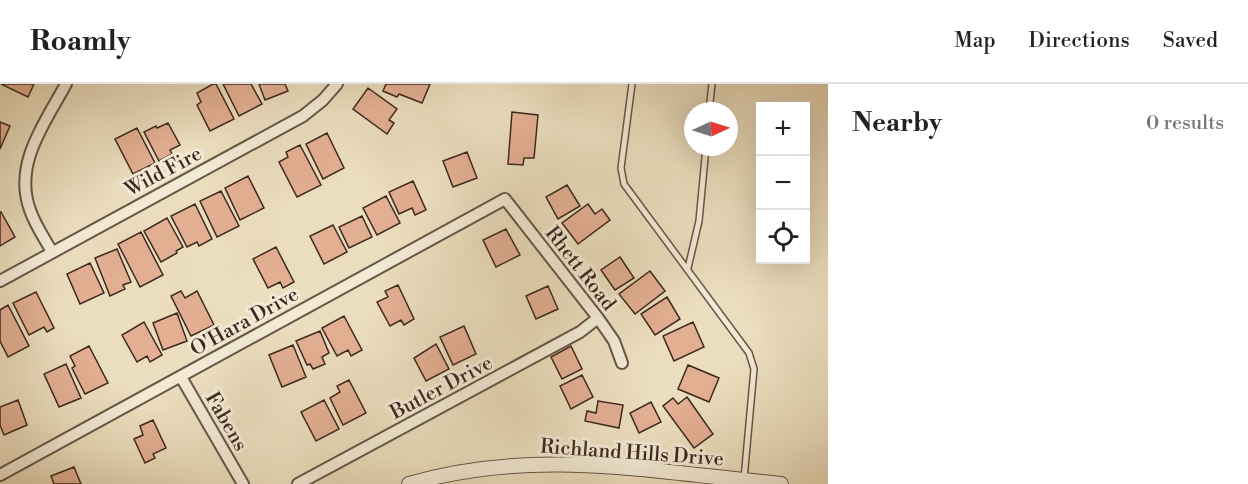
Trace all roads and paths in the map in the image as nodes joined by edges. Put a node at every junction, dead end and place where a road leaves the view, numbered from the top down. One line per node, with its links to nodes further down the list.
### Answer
1 (66, 84): 8 (street)
2 (337, 84): 8 (street, Wild Fire)
3 (632, 84): 9 (lane)
4 (712, 84): 5 (lane)
5 (710, 102)
6 (705, 156): 9 (lane)
7 (505, 199): 11 (street, Rhett Road); 13 (street, O'Hara Drive)
8 (52, 252): 10 (street, Wild Fire)
9 (688, 268): 15 (lane)
10 (0, 281)
11 (598, 318): 12 (street, Rhett Road); 17 (street, Butler Drive)
12 (622, 363)
13 (181, 377): 14 (street, O'Hara Drive); 16 (street, Fabens)
14 (0, 475)
15 (743, 480): 18 (street, Richland Hills Drive); 19 (street, Richland Hills Drive)
16 (243, 484)
17 (298, 484)
18 (409, 484)
19 (781, 484)

